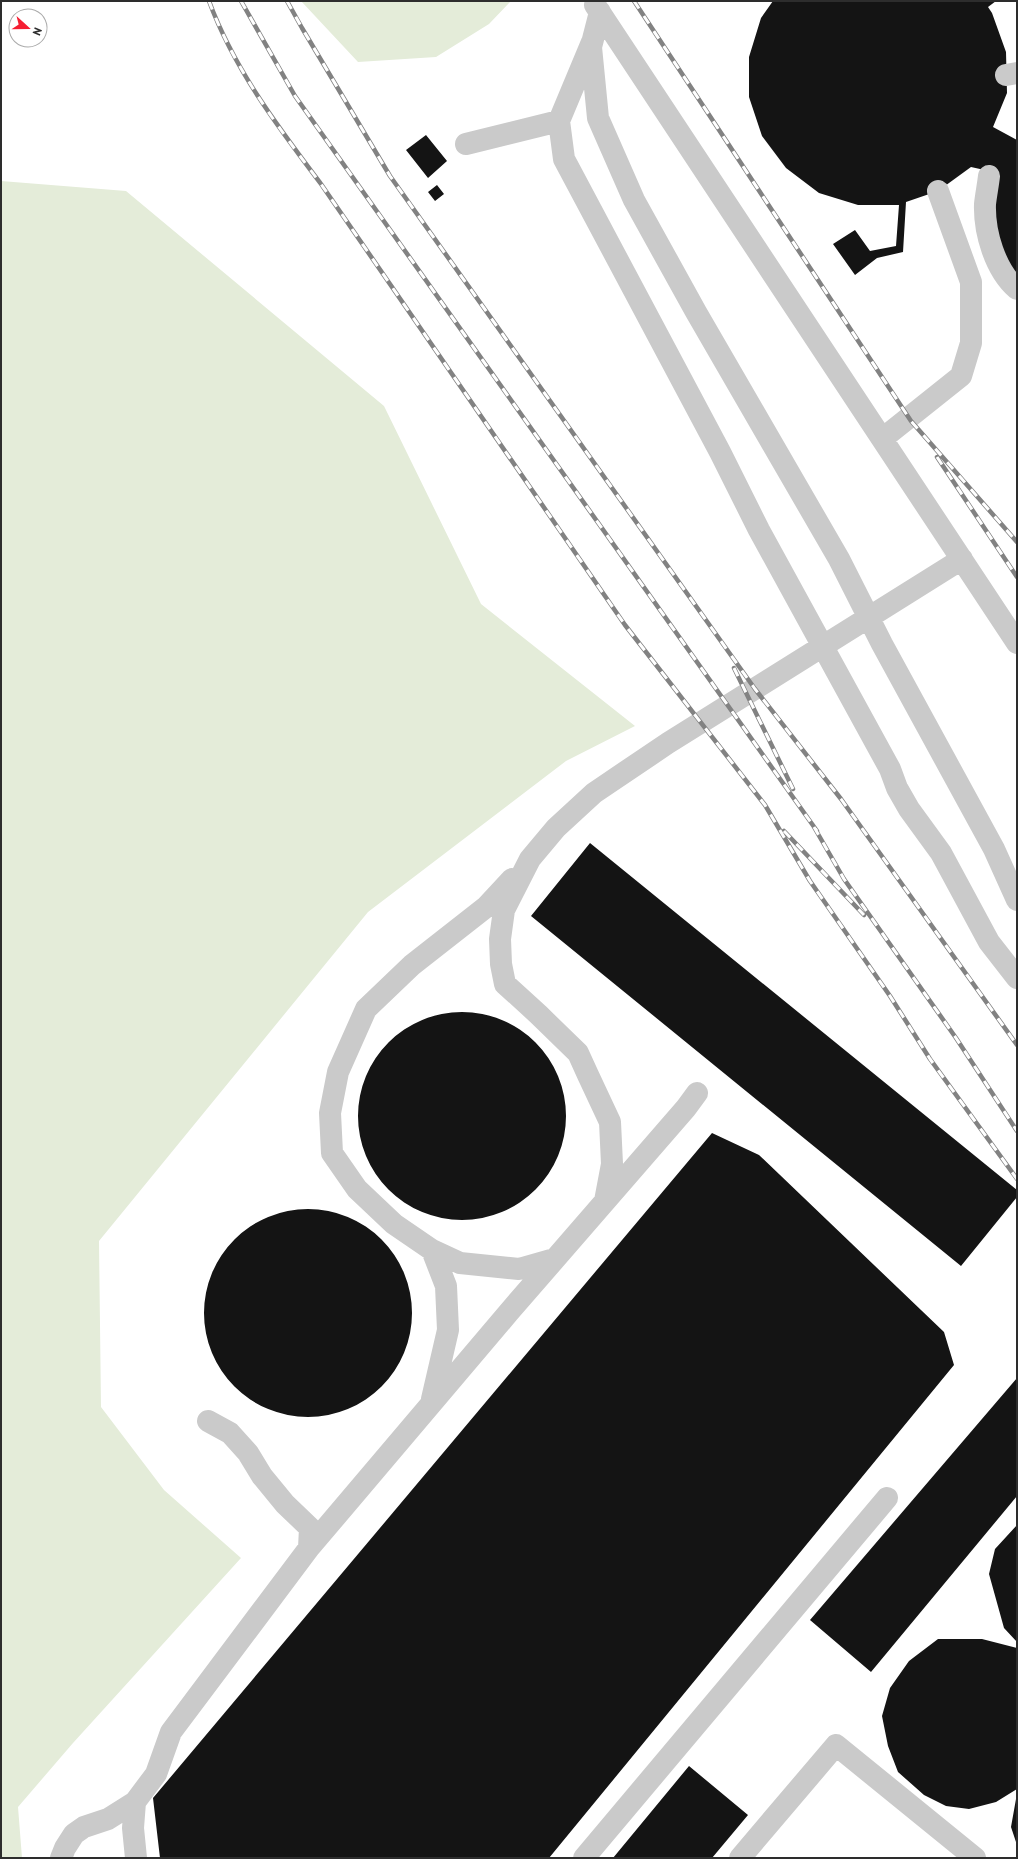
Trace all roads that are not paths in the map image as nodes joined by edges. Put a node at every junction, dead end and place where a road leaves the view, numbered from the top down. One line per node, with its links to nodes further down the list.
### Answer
1 (596, 7): 2 (lane); 8 (lane)
2 (592, 42): 3 (lane); 10 (lane)
3 (559, 121): 4 (lane); 12 (lane)
4 (466, 144)
5 (989, 176): 7 (lane)
6 (938, 191): 8 (lane)
7 (1017, 289)
8 (882, 439): 9 (lane)
9 (962, 559): 10 (lane); 11 (lane)
10 (869, 618): 12 (lane); 14 (lane)
11 (1017, 643)
12 (822, 647): 13 (lane); 15 (lane)
13 (530, 859): 17 (lane); 18 (lane)
14 (1017, 900)
15 (1017, 978)
16 (697, 1093): 17 (lane)
17 (605, 1201): 19 (lane)
18 (432, 1250): 19 (lane); 20 (lane)
19 (554, 1259): 20 (lane)
20 (431, 1403): 23 (lane)
21 (208, 1421): 23 (lane)
22 (887, 1498): 27 (lane)
23 (309, 1548): 24 (lane)
24 (135, 1802): 25 (lane); 26 (lane)
25 (61, 1858)
26 (136, 1858)
27 (584, 1858)
28 (740, 1858): 29 (lane)
29 (975, 1858)

